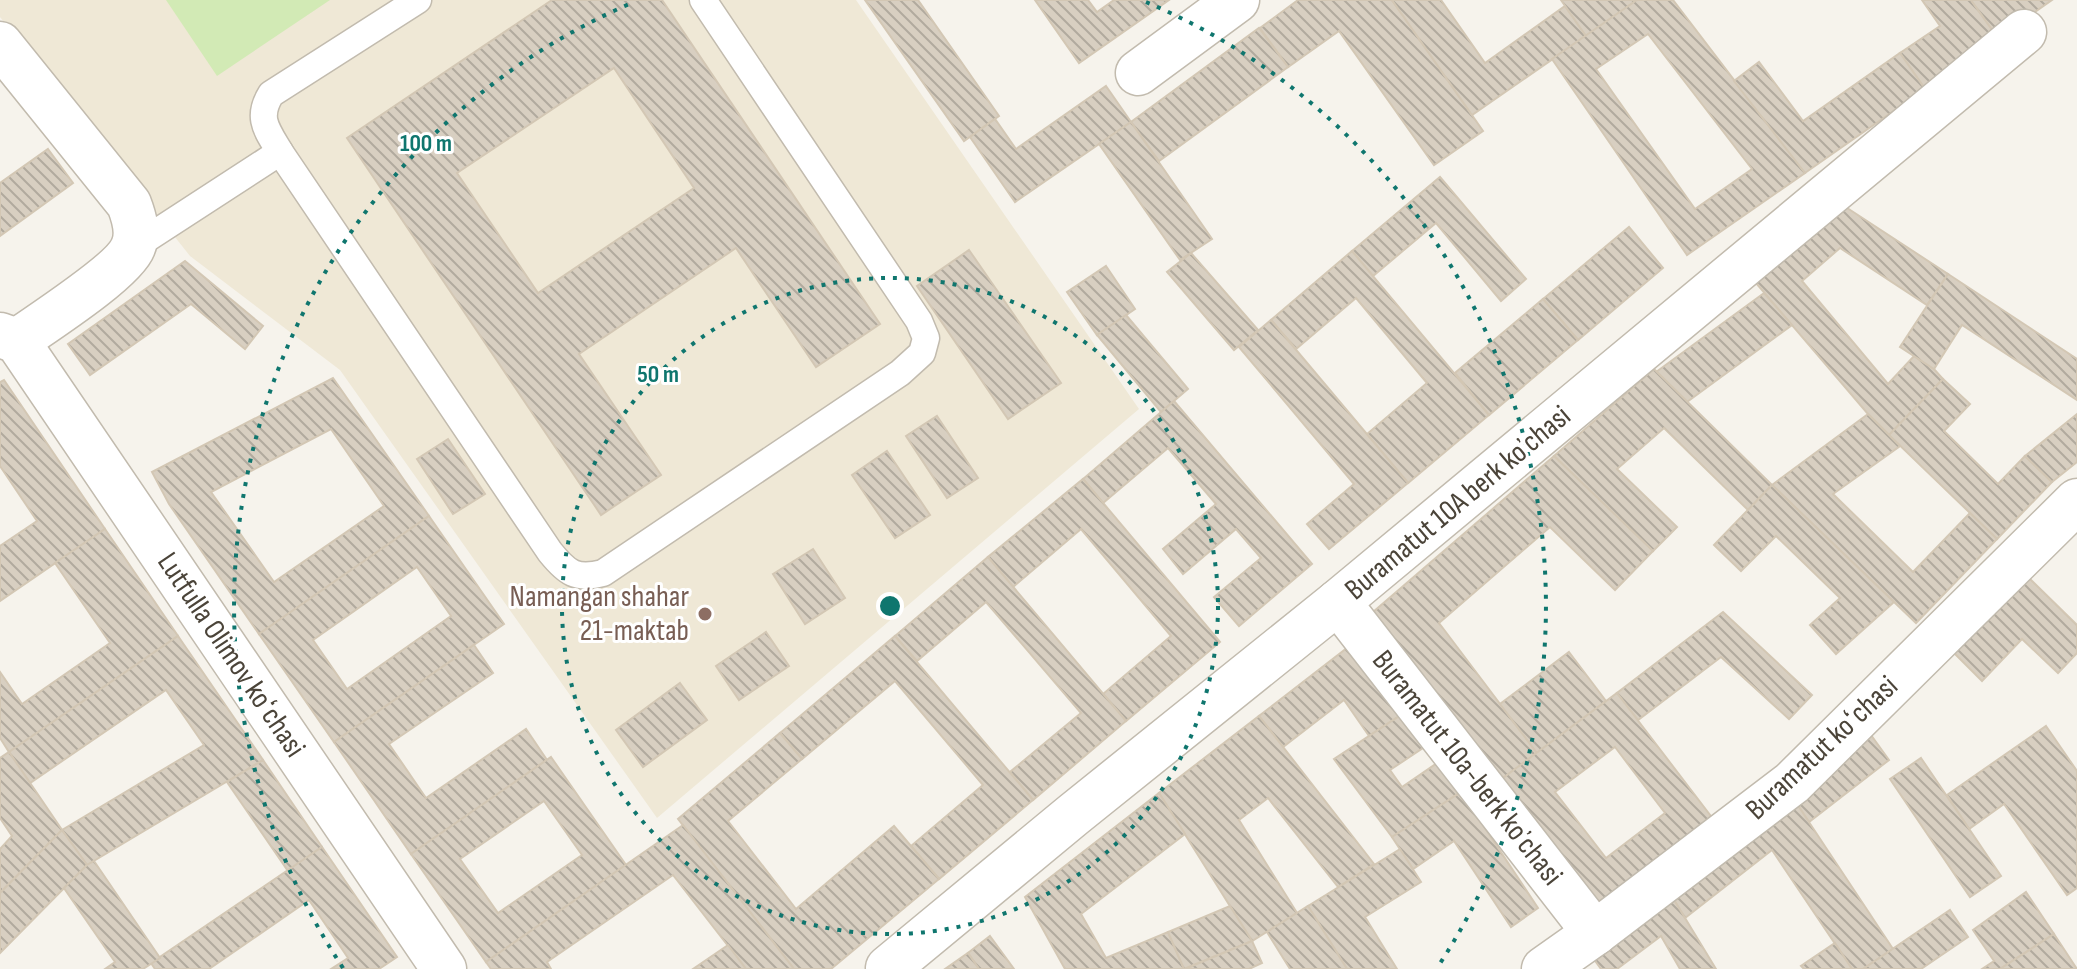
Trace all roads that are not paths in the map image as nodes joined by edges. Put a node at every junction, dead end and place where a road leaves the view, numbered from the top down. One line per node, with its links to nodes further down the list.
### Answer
1 (418, 0): 7 (lane)
2 (703, 0): 7 (lane)
3 (1237, 0): 6 (street)
4 (2024, 32): 11 (street, Buramatut 10А berk koʼchasi)
5 (0, 44): 8 (street)
6 (1138, 73)
7 (280, 152): 8 (lane)
8 (134, 247): 9 (street, Lutfulla Olimov koʻchasi)
9 (9, 338): 15 (street, Lutfulla Olimov koʻchasi)
10 (2077, 501): 12 (street, Buramatut koʻchasi)
11 (1338, 602): 12 (street, Buramatut 10а-berk koʼchasi); 14 (street, Buramatut 10А berk koʼchasi)
12 (1595, 933): 13 (street, Buramatut koʻchasi)
13 (1550, 967)
14 (888, 968)
15 (444, 969)

